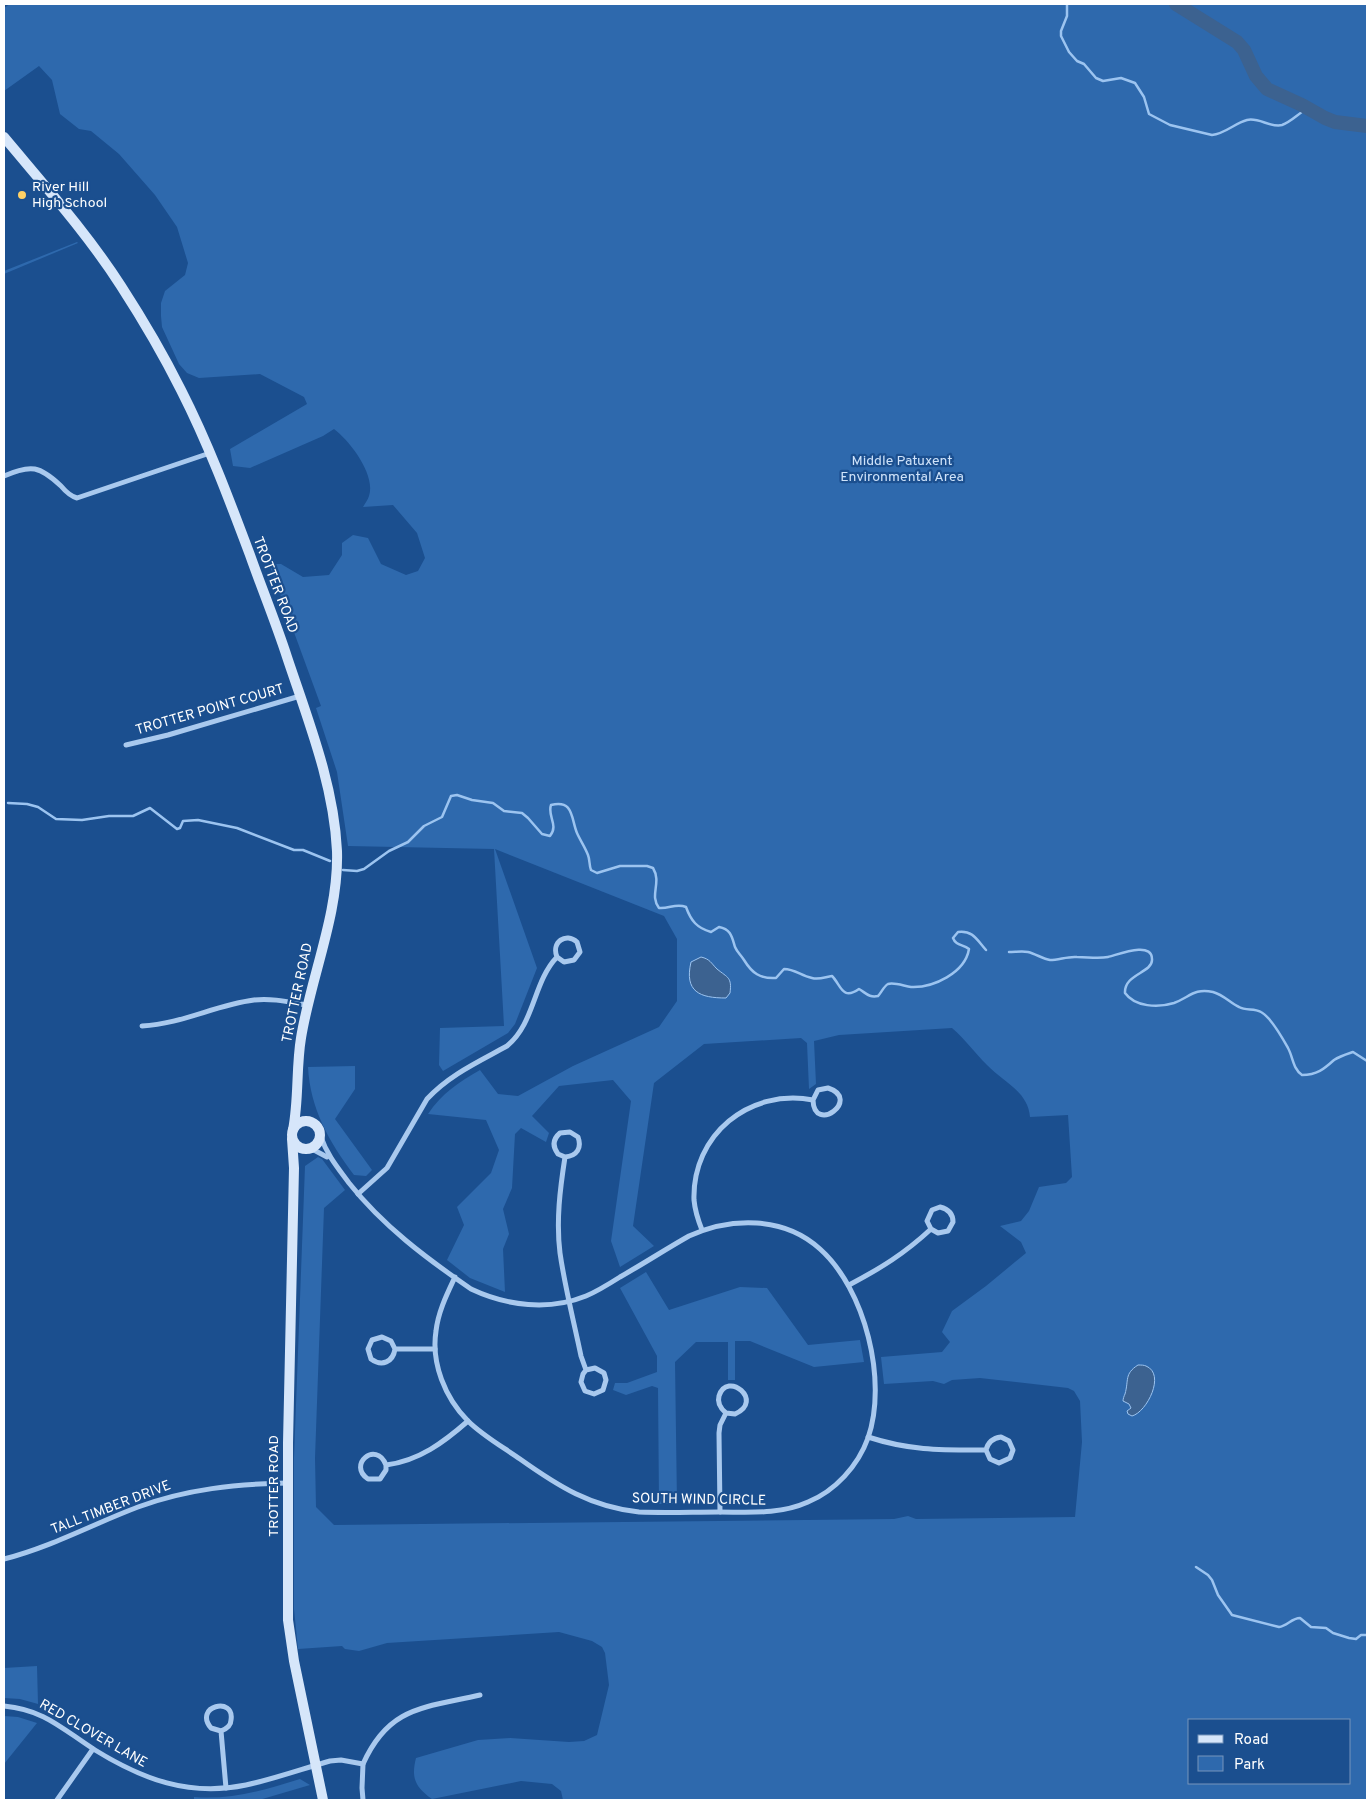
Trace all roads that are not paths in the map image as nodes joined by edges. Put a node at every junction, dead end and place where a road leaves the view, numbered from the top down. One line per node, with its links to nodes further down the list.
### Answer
1 (4, 137): 2 (street, TROTTER ROAD)
2 (210, 453): 3 (street); 4 (street, TROTTER ROAD)
3 (4, 476)
4 (300, 696): 5 (street, TROTTER POINT COURT); 7 (street, TROTTER ROAD)
5 (126, 745)
6 (557, 957): 6 (street); 18 (street)
7 (308, 1005): 8 (street); 9 (street, TROTTER ROAD)
8 (142, 1026)
9 (297, 1100): 11 (street); 12 (street, TROTTER ROAD)
10 (813, 1100): 10 (street); 20 (street)
11 (312, 1122): 12 (street); 13 (street)
12 (293, 1134): 14 (street); 17 (street, TROTTER ROAD)
13 (321, 1137): 14 (street); 16 (street, SOUTH WIND CIRCLE)
14 (310, 1149): 16 (street, SOUTH WIND CIRCLE); 17 (street)
15 (565, 1157): 15 (street); 23 (street)
16 (331, 1160): 18 (street, SOUTH WIND CIRCLE)
17 (294, 1168): 32 (street, TROTTER ROAD)
18 (358, 1194): 21 (street, SOUTH WIND CIRCLE)
19 (931, 1229): 19 (street); 22 (street)
20 (702, 1230): 22 (street, SOUTH WIND CIRCLE); 23 (street, SOUTH WIND CIRCLE)
21 (454, 1277): 23 (street, SOUTH WIND CIRCLE); 25 (street, SOUTH WIND CIRCLE)
22 (849, 1285): 29 (street, SOUTH WIND CIRCLE)
23 (570, 1301): 26 (street)
24 (395, 1349): 24 (street); 25 (street)
25 (435, 1349): 28 (street, SOUTH WIND CIRCLE)
26 (586, 1370): 26 (street)
27 (726, 1413): 27 (street); 33 (street)
28 (468, 1421): 31 (street); 33 (street, SOUTH WIND CIRCLE)
29 (868, 1437): 30 (street); 33 (street, SOUTH WIND CIRCLE)
30 (986, 1450): 30 (street)
31 (386, 1465): 31 (street)
32 (288, 1483): 34 (street, TALL TIMBER DRIVE); 40 (street, TROTTER ROAD)
33 (720, 1512)
34 (4, 1559)
35 (480, 1695): 39 (street)
36 (4, 1706): 38 (street, RED CLOVER LANE)
37 (221, 1731): 37 (street); 41 (street)
38 (93, 1749): 41 (street, RED CLOVER LANE); 42 (street)
39 (364, 1764): 40 (street, RED CLOVER LANE); 44 (street)
40 (316, 1765): 41 (street, RED CLOVER LANE); 43 (street, TROTTER ROAD)
41 (226, 1788)
42 (57, 1800)
43 (323, 1800)
44 (363, 1800)

